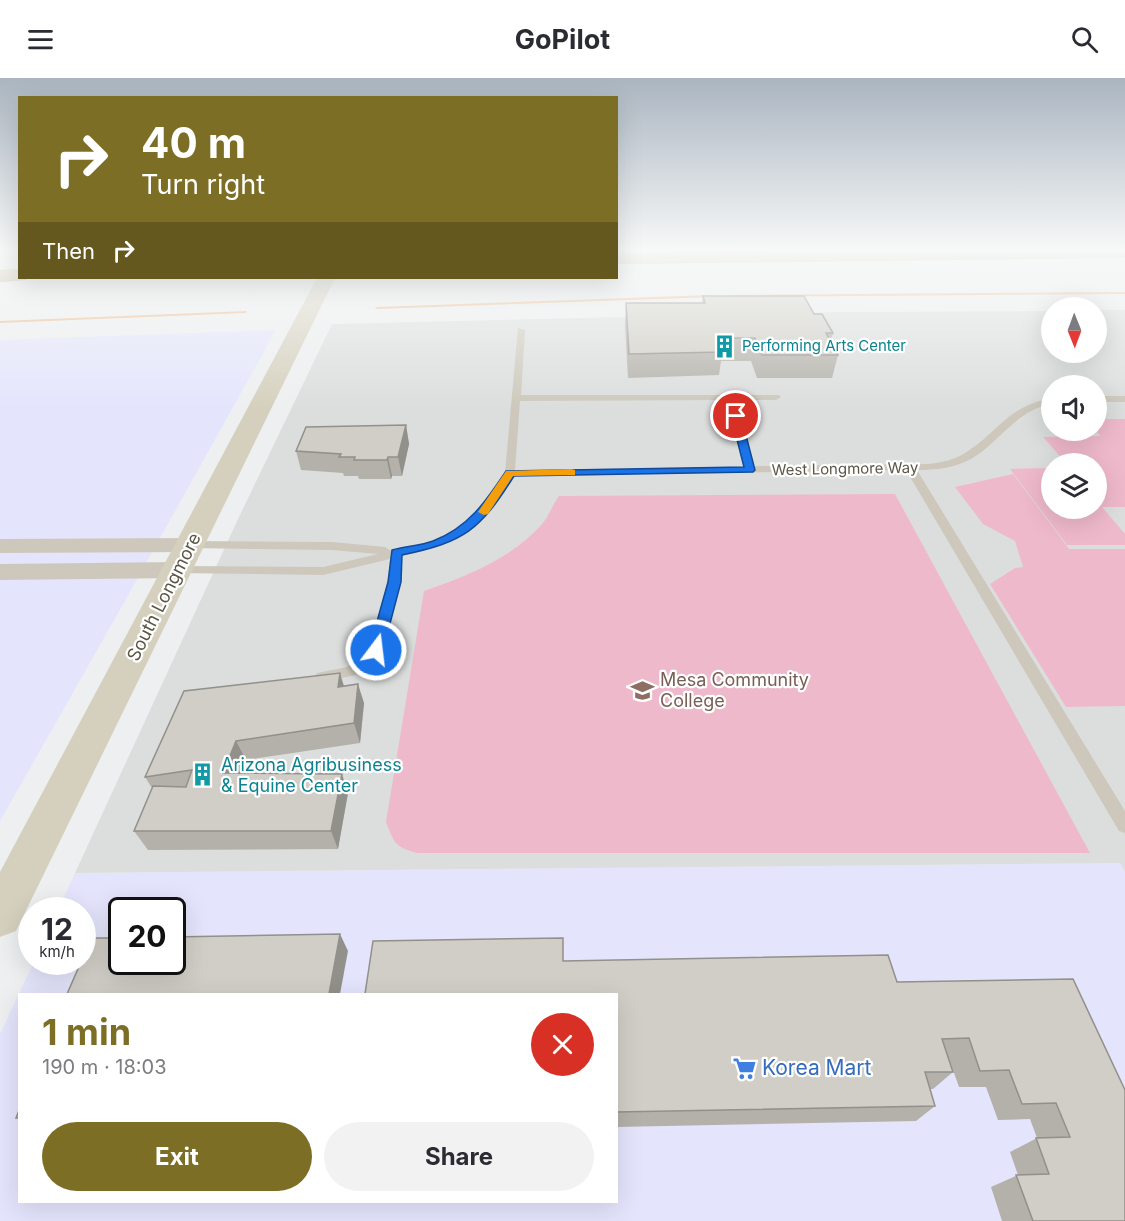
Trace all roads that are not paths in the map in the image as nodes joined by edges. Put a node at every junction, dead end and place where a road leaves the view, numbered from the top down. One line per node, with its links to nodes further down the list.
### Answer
1 (314, 302): 14 (street, South Longmore)
2 (521, 330): 4 (lane)
3 (776, 397): 5 (lane)
4 (516, 398): 5 (lane); 11 (lane)
5 (732, 398): 10 (lane)
6 (1107, 399): 7 (lane)
7 (1125, 399)
8 (1041, 404): 9 (lane, West Longmore Way)
9 (910, 468): 10 (lane, West Longmore Way); 17 (lane)
10 (750, 470): 11 (lane, West Longmore Way)
11 (510, 473): 13 (lane)
12 (0, 546): 14 (street)
13 (396, 552): 14 (lane); 14 (lane); 16 (lane)
14 (185, 558): 15 (street); 18 (street, South Longmore)
15 (0, 572)
16 (308, 679)
17 (1125, 826)
18 (0, 916)

